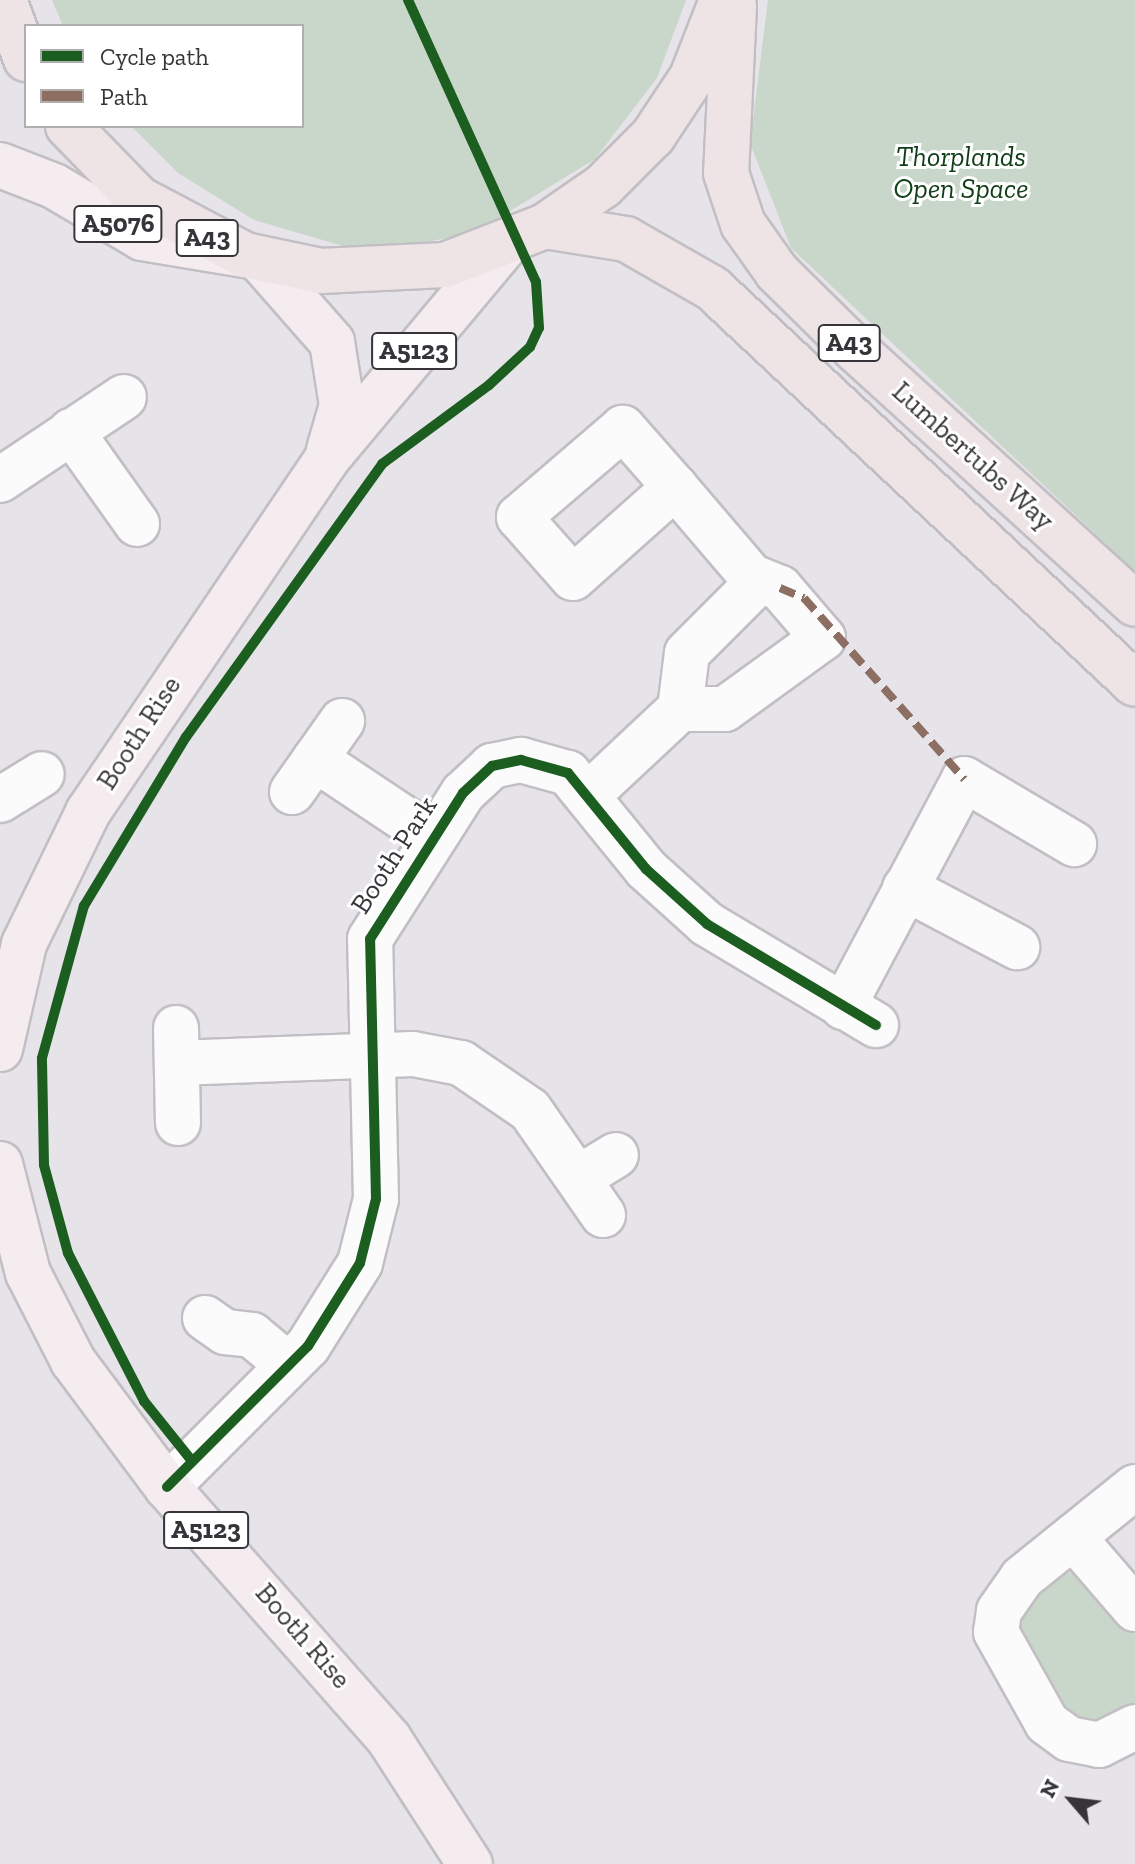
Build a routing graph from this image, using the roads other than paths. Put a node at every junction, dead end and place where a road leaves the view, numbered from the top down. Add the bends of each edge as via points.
1 (4, 0) edge
2 (722, 0) edge
3 (734, 0) edge
4 (24, 54) edge
5 (70, 128) edge
6 (0, 165) edge
7 (545, 226) junction
8 (505, 246) junction
9 (252, 257) junction
10 (124, 397) dead end
11 (71, 431) junction
12 (326, 460) junction
13 (0, 480) edge
14 (675, 487) dead end
15 (137, 524) dead end
16 (760, 580) junction
17 (1135, 604) edge
18 (1135, 684) edge
19 (680, 709) junction
20 (342, 721) dead end
21 (42, 774) dead end
22 (588, 795) junction
23 (0, 800) edge
24 (432, 837) junction
25 (1074, 844) dead end
26 (905, 888) junction
27 (1017, 947) dead end
28 (1, 1036) edge
29 (372, 1055) junction
30 (178, 1123) dead end
31 (0, 1164) edge
32 (603, 1215) dead end
33 (205, 1318) dead end
34 (288, 1365) junction
35 (167, 1487) junction
36 (1135, 1487) edge
37 (1073, 1537) junction
38 (1135, 1609) edge
39 (1135, 1727) edge
40 (470, 1864) edge

1 - 4 highway
2 - 7 highway, A43 via 692,77 653,136 603,186
3 - 17 highway, Lumbertubs Way / A43 via 726,173 743,224 777,272 856,350
5 - 9 highway, A43 via 139,199
6 - 9 main road, A5076 via 54,186 142,238
7 - 8 highway, A43
7 - 18 highway, Lumbertubs Way / A43 via 626,239 712,288
8 - 9 highway, A43 via 383,273
8 - 12 main road, Booth Rise / A5123
9 - 12 main road, Booth Rise / A5123 via 312,311 336,353 342,405
10 - 11 street
11 - 13 street
11 - 15 street
12 - 28 main road, Booth Rise / A5123 via 165,692 54,871 24,944
14 - 16 street
16 - 19 street via 687,653
16 - 19 street via 780,588 823,638 725,709
19 - 22 street
20 - 24 street, Booth Park via 304,775
21 - 23 street
22 - 24 street, Booth Park via 554,767 505,761 477,777
22 - 26 street, Booth Park via 646,869 707,924 860,1016
24 - 29 street, Booth Park via 370,939
25 - 26 street via 964,779
26 - 27 street
29 - 30 street via 177,1045
29 - 32 street via 440,1057 487,1074 598,1166
29 - 34 street, Booth Park via 371,1233 348,1289
31 - 35 main road, Booth Rise / A5123 via 11,1221 48,1317
33 - 34 street via 225,1332 252,1335
34 - 35 street, Booth Park
35 - 40 main road, Booth Rise / A5123 via 333,1667
36 - 37 street
37 - 38 street
37 - 39 street via 1008,1595 996,1632 1002,1651 1047,1723 1069,1739 1099,1745

